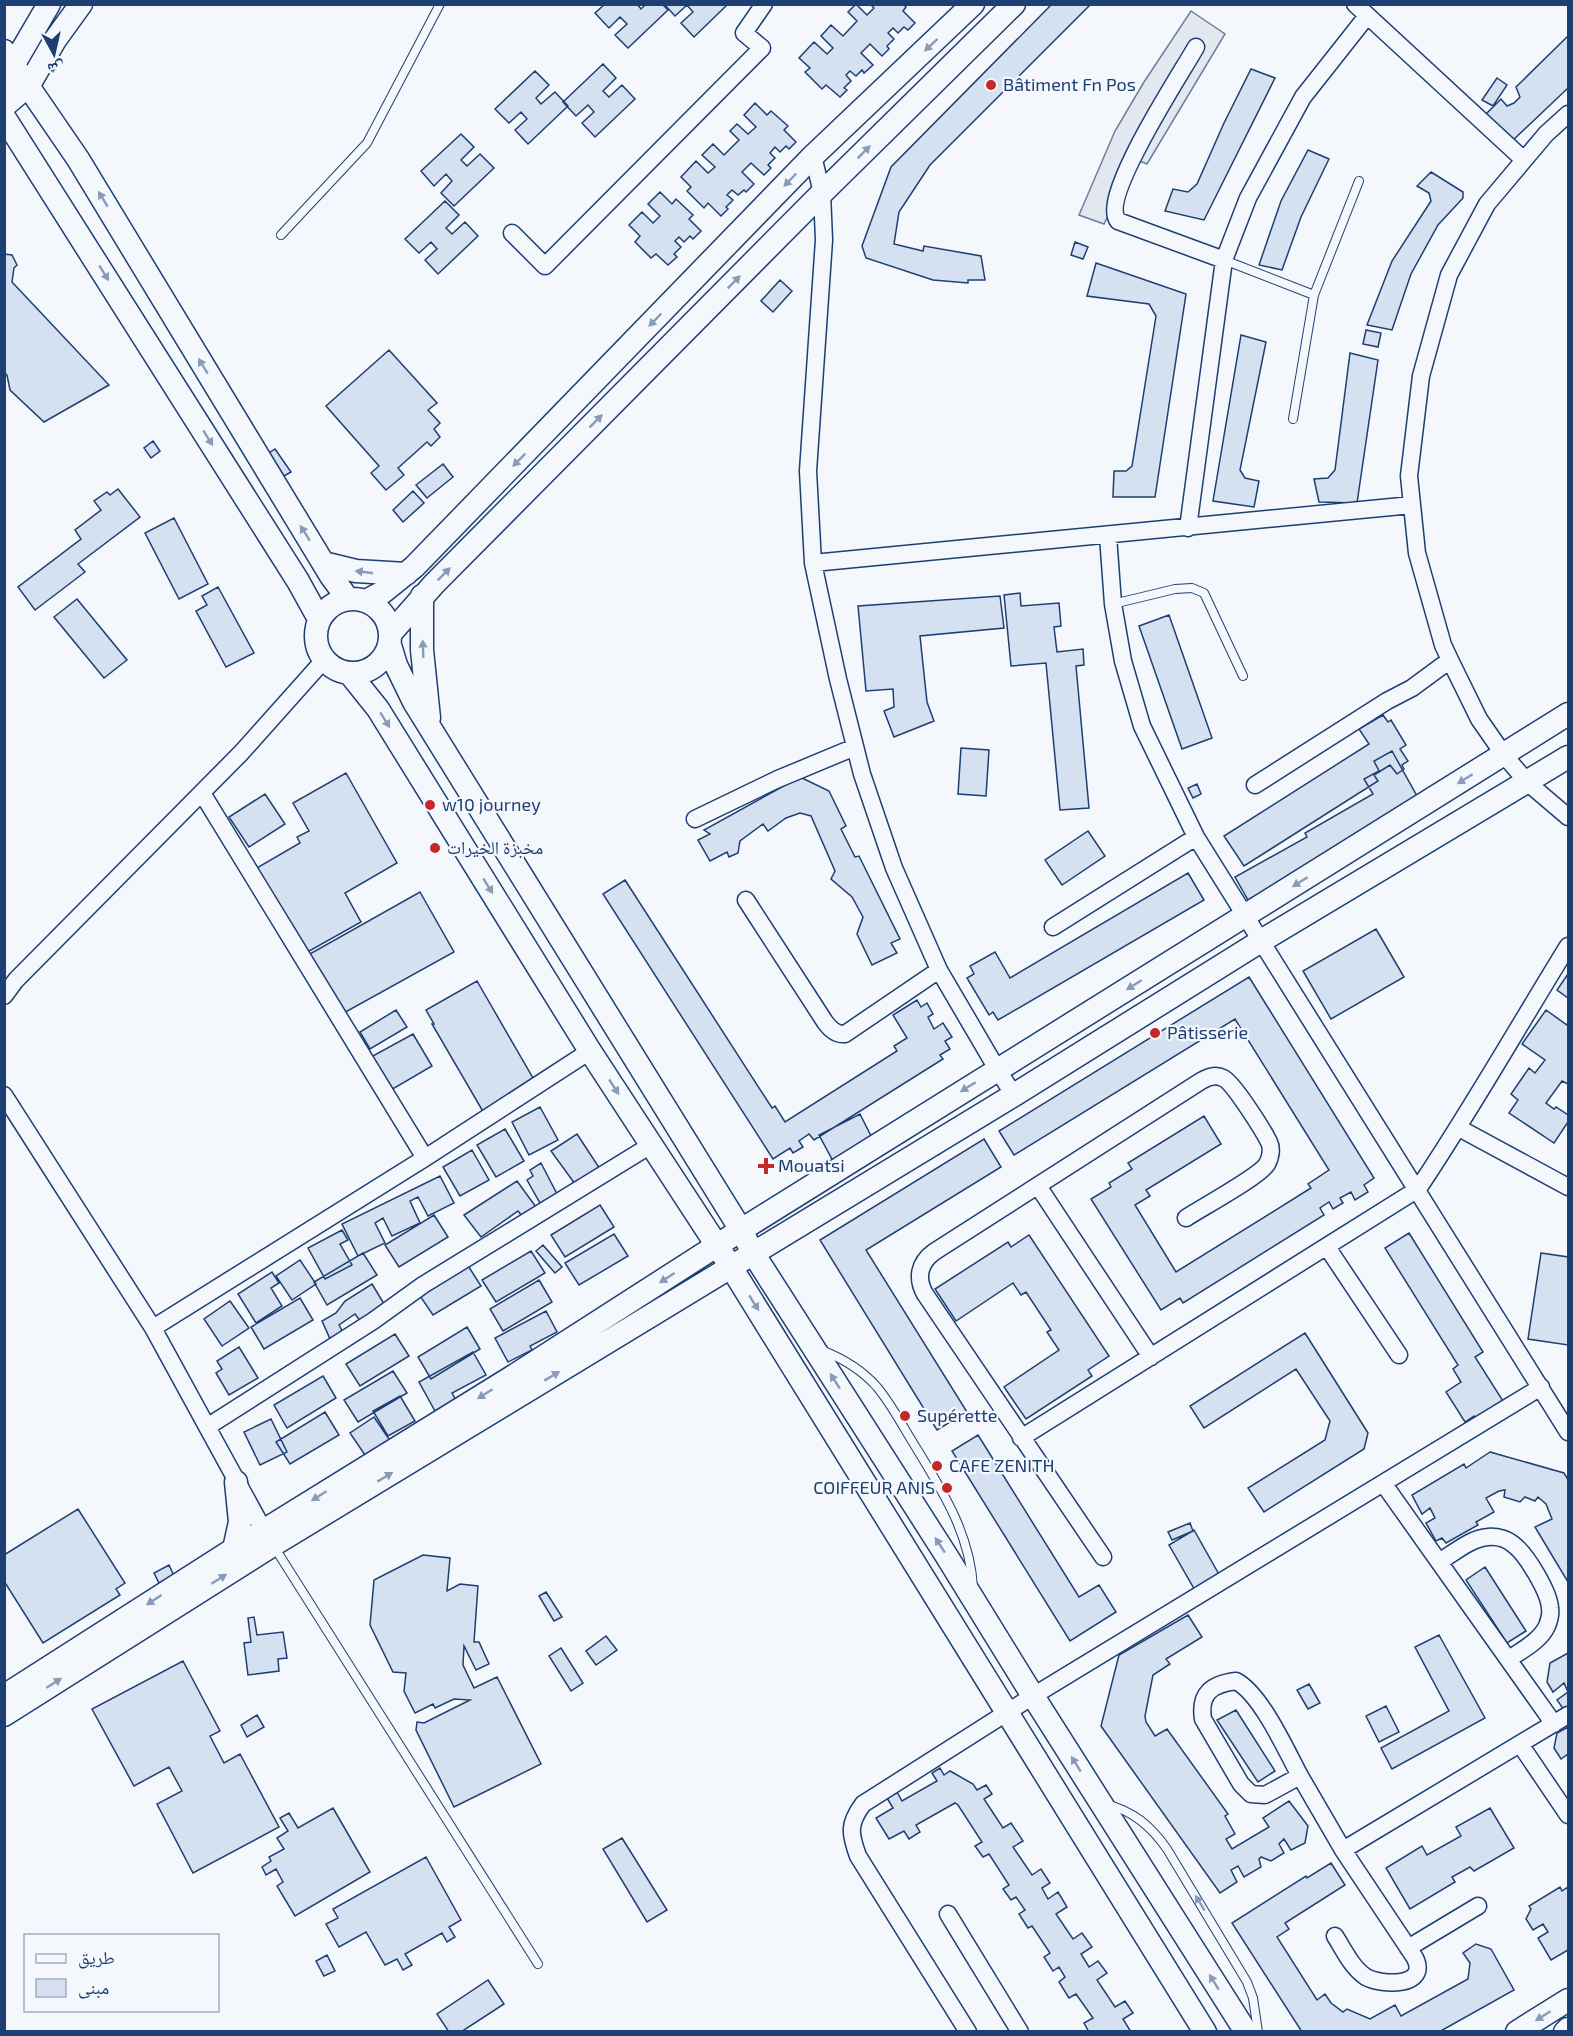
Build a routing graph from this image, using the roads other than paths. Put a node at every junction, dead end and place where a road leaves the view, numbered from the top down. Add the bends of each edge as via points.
1 (49, 4) edge
2 (81, 4) edge
3 (440, 4) edge
4 (764, 4) edge
5 (974, 4) edge
6 (1014, 4) edge
7 (1361, 10) edge
8 (1196, 46) dead end
9 (8, 67) edge
10 (29, 85) junction
11 (4, 106) edge
12 (1569, 114) edge
13 (4, 117) edge
14 (15, 151) edge
15 (813, 156) junction
16 (1524, 160) junction
17 (1359, 182) dead end
18 (822, 193) junction
19 (512, 233) dead end
20 (281, 234) dead end
21 (1224, 260) junction
22 (1314, 294) junction
23 (1293, 419) dead end
24 (1412, 505) junction
25 (1188, 528) junction
26 (1108, 536) junction
27 (323, 563) junction
28 (813, 563) junction
29 (406, 574) junction
30 (422, 596) junction
31 (357, 600) junction
32 (1113, 604) junction
33 (320, 619) junction
34 (390, 639) junction
35 (324, 660) junction
36 (1450, 660) junction
37 (350, 674) junction
38 (1243, 676) dead end
39 (1569, 714) edge
40 (431, 728) junction
41 (855, 747) junction
42 (1504, 755) junction
43 (1569, 757) edge
44 (1528, 783) junction
45 (1255, 785) dead end
46 (202, 793) junction
47 (1569, 817) edge
48 (695, 819) dead end
49 (1196, 837) junction
50 (746, 900) dead end
51 (1244, 916) junction
52 (1053, 927) dead end
53 (1261, 941) junction
54 (1569, 946) edge
55 (939, 970) junction
56 (5, 992) edge
57 (590, 1051) junction
58 (997, 1070) junction
59 (4, 1095) edge
60 (1014, 1095) junction
61 (1459, 1128) junction
62 (651, 1145) junction
63 (425, 1158) junction
64 (1038, 1185) junction
65 (1569, 1187) edge
66 (1418, 1189) junction
67 (1186, 1218) dead end
68 (741, 1230) junction
69 (716, 1246) junction
70 (1327, 1247) junction
71 (753, 1253) junction
72 (731, 1267) junction
73 (153, 1329) junction
74 (813, 1347) junction
75 (1399, 1355) dead end
76 (1151, 1357) junction
77 (1545, 1393) junction
78 (1569, 1403) edge
79 (207, 1427) junction
80 (1569, 1432) edge
81 (1021, 1438) junction
82 (236, 1482) junction
83 (1383, 1483) junction
84 (268, 1538) junction
85 (234, 1549) junction
86 (1103, 1557) dead end
87 (1439, 1562) junction
88 (974, 1599) junction
89 (1509, 1659) junction
90 (4, 1696) edge
91 (1033, 1696) junction
92 (1008, 1712) junction
93 (4, 1714) edge
94 (1569, 1715) edge
95 (1554, 1724) junction
96 (1520, 1744) junction
97 (1300, 1776) junction
98 (1100, 1803) junction
99 (1569, 1815) edge
100 (1343, 1850) junction
101 (1478, 1906) dead end
102 (948, 1914) dead end
103 (1335, 1936) dead end
104 (1408, 1948) junction
105 (538, 1964) dead end
106 (1569, 2000) edge
107 (968, 2031) edge
108 (1020, 2031) edge
109 (1204, 2031) edge
110 (1246, 2031) edge
111 (1258, 2031) edge
112 (1517, 2031) edge

1 - 9 main road
2 - 10 main road
3 - 20 lane via 367,143
4 - 19 street via 744,33 762,48 545,266
5 -> 15 main road
18 -> 6 main road
7 - 16 street
7 - 21 street via 1303,97 1248,198
8 - 21 street via 1125,173 1114,215 1118,221
9 - 10 main road
10 - 11 main road
27 -> 10 main road
12 - 16 street
13 - 14 main road
14 -> 33 main road
15 - 18 street
15 -> 29 main road
16 - 24 street via 1487,204 1449,275 1421,376 1409,476
17 - 22 lane
18 - 28 street via 823,276 808,471
30 -> 18 main road
21 - 22 lane
21 - 25 street
22 - 23 lane
24 - 25 street
24 - 36 street via 1417,553
25 - 26 street
26 - 28 street
26 - 32 street
29 -> 27 main road via 364,572
27 - 31 main road
28 - 41 street
29 - 31 main road
30 - 34 main road
40 -> 30 main road via 424,676
31 - 33 main road via 332,606
31 - 34 main road via 376,606 383,614
32 - 38 lane via 1175,589 1192,588 1204,593
32 - 49 street via 1123,661 1142,726
33 - 35 main road via 316,640
34 - 37 main road via 379,663 371,670
34 - 40 main road via 404,683
35 - 37 main road
35 - 46 street
36 - 42 street via 1479,719
36 - 45 street via 1412,688
37 -> 57 main road via 378,709
39 - 42 main road
40 - 68 main road
41 - 48 street
41 - 55 street via 894,868
42 - 44 street
42 -> 51 main road
43 - 44 main road
44 - 47 street
44 - 53 main road
46 - 56 street
46 - 63 street
49 - 51 street
49 - 52 street
50 - 55 street via 825,1022 838,1033 845,1034
51 - 53 street
51 -> 58 main road
53 - 60 main road
53 - 66 street
54 - 61 street
55 - 58 street
57 -> 62 main road
57 - 63 street
58 - 60 street
58 -> 68 main road
59 - 73 street
60 - 71 main road
61 - 65 street
61 - 66 street
62 - 69 main road
62 - 79 street via 423,1285
63 - 73 street
64 - 67 street via 1207,1078 1219,1076 1230,1082 1265,1136 1270,1157 1257,1174
64 - 76 street
64 - 81 street via 926,1258 919,1276 925,1294
66 - 70 street
66 - 77 street
68 - 69 main road
68 - 71 main road
69 - 72 main road
69 -> 84 main road
70 - 75 street
70 - 76 street
71 - 72 main road
71 - 74 main road
84 -> 72 main road
72 -> 92 main road
73 - 79 street
88 -> 74 main road
74 - 88 lane via 858,1370 892,1408 958,1520 973,1575
76 - 81 street
77 - 78 street
77 - 80 street
77 - 83 street
79 - 82 street
81 - 86 street
82 - 84 street
82 - 85 main road via 240,1522
83 - 87 street
83 - 91 street
84 - 85 main road
93 -> 84 main road
84 - 105 lane
85 -> 90 main road
87 - 89 street
87 - 89 street via 1488,1537 1506,1540 1526,1559 1548,1599 1549,1619 1539,1637
88 - 91 main road
89 - 95 street
91 - 92 street
98 -> 91 main road
92 - 107 street via 862,1804 851,1829 864,1868
92 - 109 main road
94 - 95 street
95 - 96 street
96 - 99 street
96 - 100 street
97 - 97 street via 1246,1686 1236,1681 1213,1688 1201,1707 1203,1719 1245,1790 1264,1795
97 - 100 street
110 -> 98 main road
111 -> 98 lane via 1247,1982 1167,1849 1132,1814
100 - 104 street
101 - 104 street
102 - 108 street
103 - 104 street via 1360,1972 1386,1983 1404,1982 1415,1975 1417,1963
106 -> 112 main road

